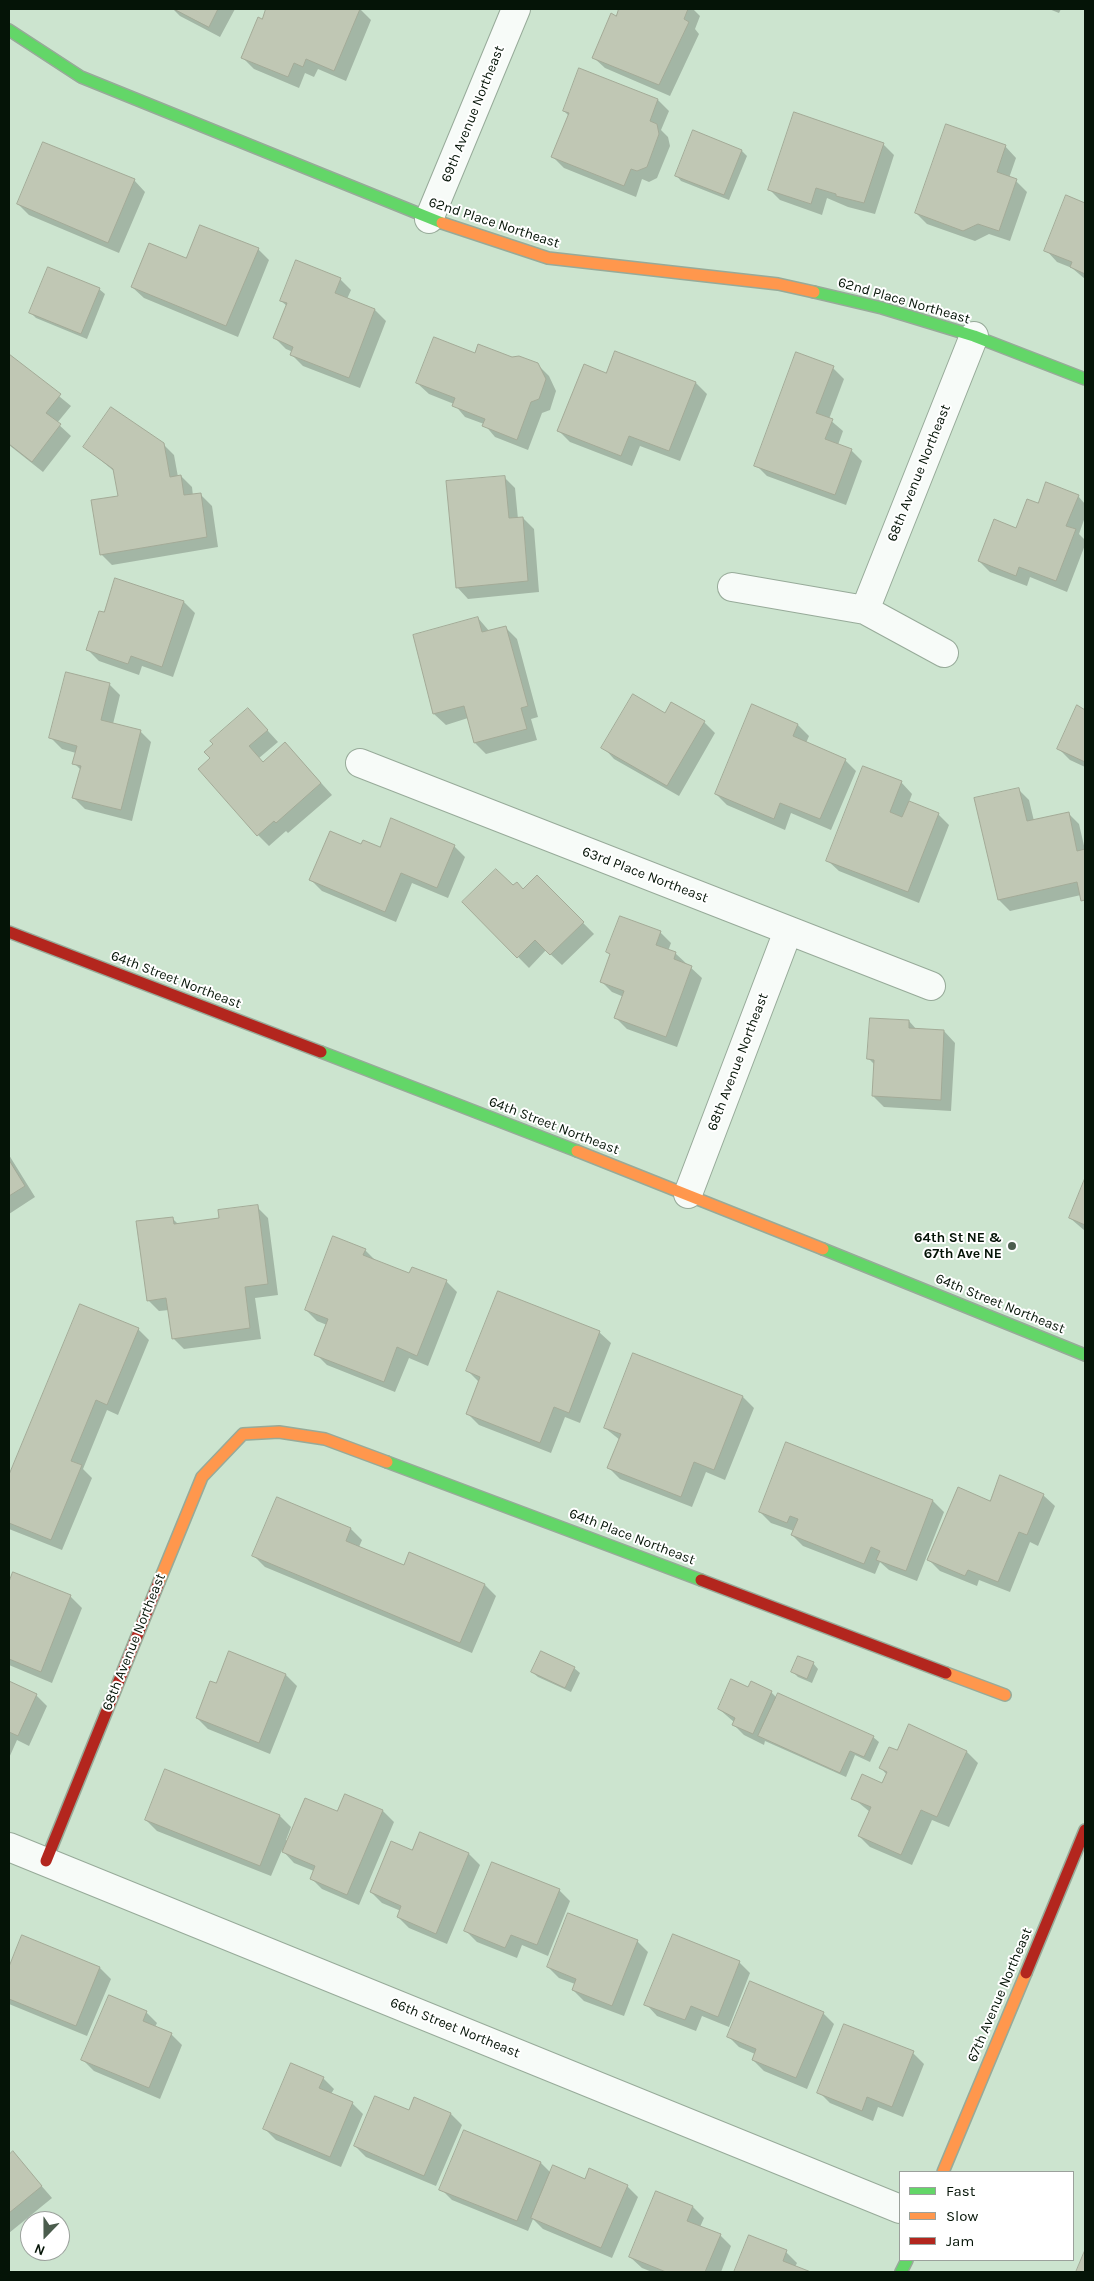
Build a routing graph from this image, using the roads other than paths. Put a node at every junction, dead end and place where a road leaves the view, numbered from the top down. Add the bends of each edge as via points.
1 (516, 9) edge
2 (9, 30) edge
3 (429, 219) junction
4 (974, 336) junction
5 (1085, 378) edge
6 (732, 587) dead end
7 (865, 610) junction
8 (944, 653) dead end
9 (360, 763) dead end
10 (788, 931) junction
11 (9, 932) edge
12 (931, 986) dead end
13 (688, 1194) junction
14 (1085, 1355) edge
15 (243, 1434) joint
16 (1005, 1694) dead end
17 (1085, 1830) edge
18 (9, 1847) edge
19 (46, 1861) junction
20 (943, 2171) edge
21 (899, 2209) edge

1 - 3 street, 69th Avenue Northeast
2 - 3 street, 62nd Place Northeast via 81,77
3 - 4 street, 62nd Place Northeast via 548,258 778,284 882,308
4 - 5 street, 62nd Place Northeast
4 - 7 street, 68th Avenue Northeast
6 - 7 street
7 - 8 street
9 - 10 street, 63rd Place Northeast
10 - 12 street, 63rd Place Northeast
10 - 13 street, 68th Avenue Northeast
11 - 13 street, 64th Street Northeast
13 - 14 street, 64th Street Northeast
15 - 16 street, 64th Place Northeast via 279,1432 325,1438
15 - 19 street, 68th Avenue Northeast via 202,1477
17 - 20 street, 67th Avenue Northeast
18 - 19 street, 66th Street Northeast
19 - 21 street, 66th Street Northeast

